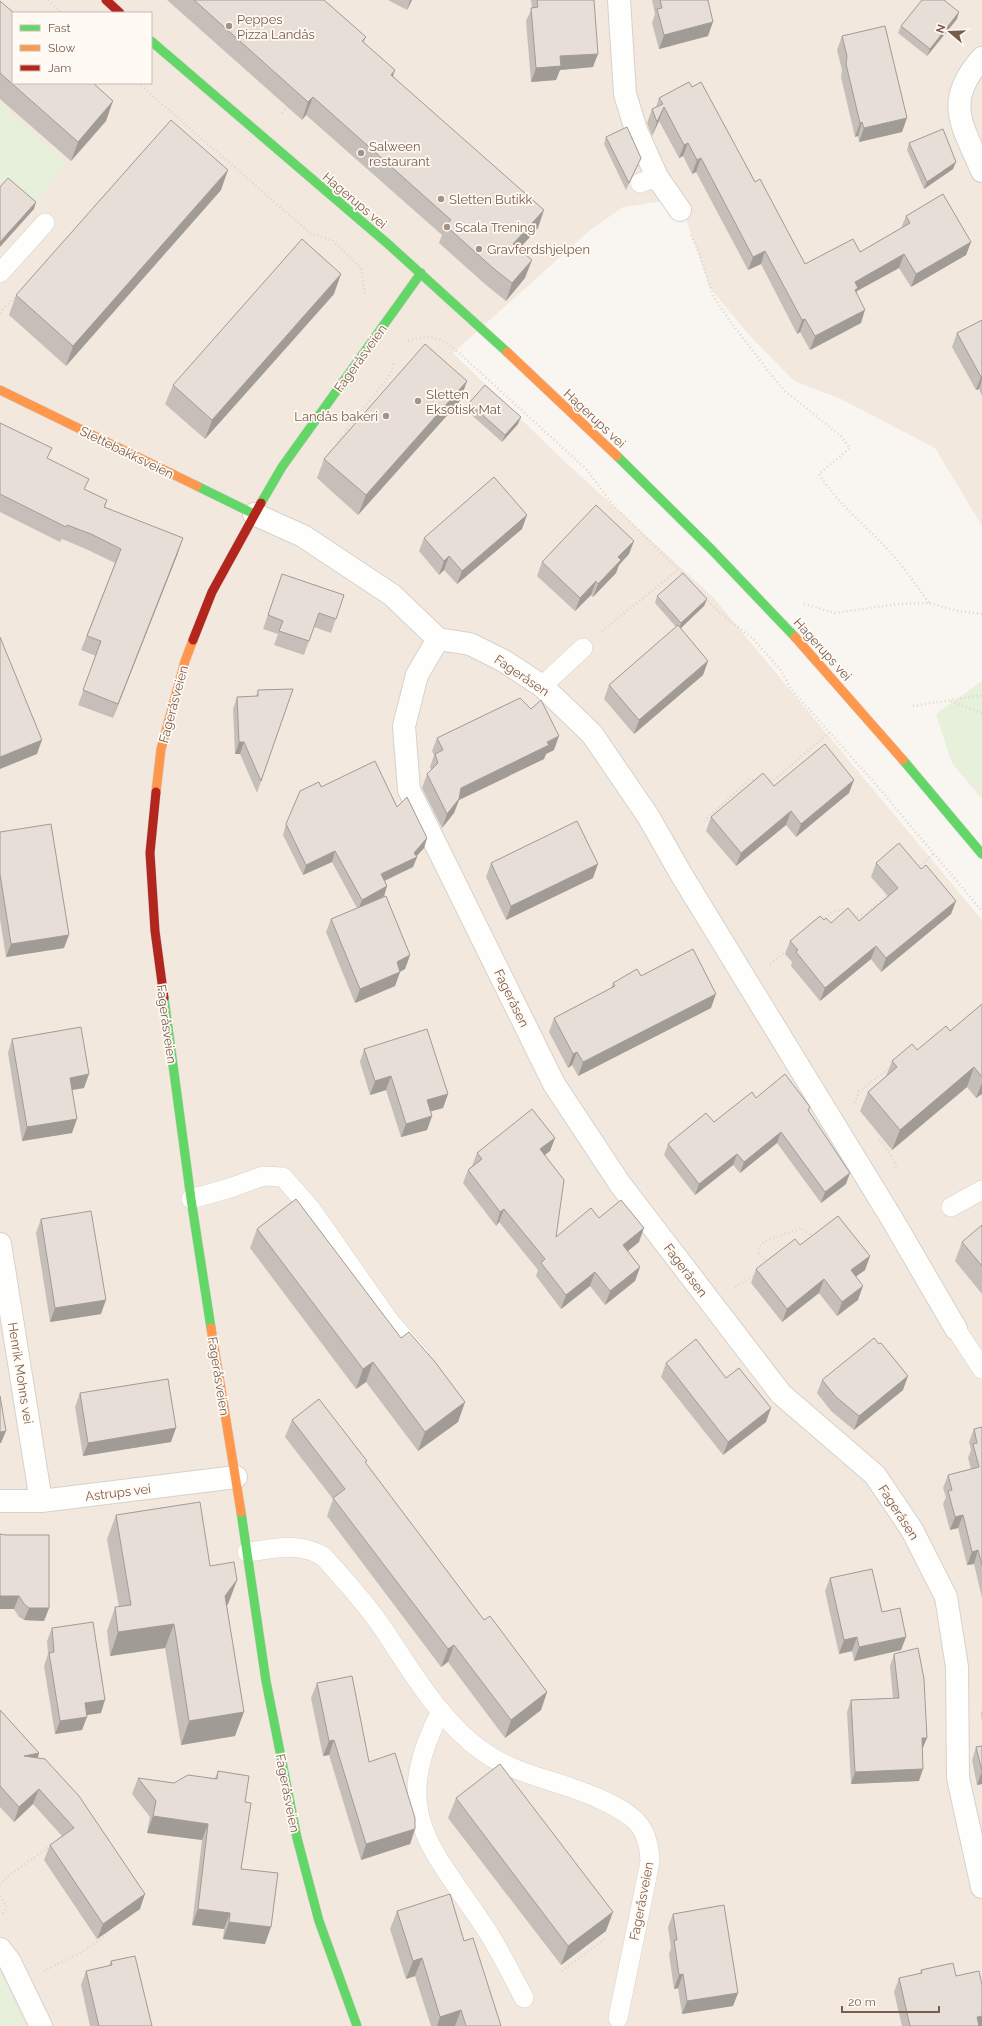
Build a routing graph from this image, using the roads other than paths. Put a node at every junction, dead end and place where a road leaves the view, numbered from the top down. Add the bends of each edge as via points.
1 (106, 0) edge
2 (619, 0) edge
3 (119, 12) edge
4 (152, 42) edge
5 (982, 58) edge
6 (982, 171) edge
7 (680, 210) road end
8 (45, 223) dead end
9 (0, 273) edge
10 (421, 273) junction
11 (0, 390) edge
12 (254, 514) junction
13 (438, 639) junction
14 (583, 648) road end
15 (542, 686) junction
16 (982, 854) edge
17 (982, 1190) edge
18 (190, 1199) junction
19 (951, 1207) dead end
20 (0, 1244) edge
21 (956, 1329) joint
22 (431, 1369) edge
23 (982, 1369) edge
24 (236, 1477) junction
25 (0, 1501) edge
26 (41, 1501) junction
27 (247, 1552) junction
28 (441, 1712) junction
29 (982, 1887) edge
30 (0, 1949) edge
31 (524, 1998) dead end
32 (618, 2018) dead end
33 (41, 2026) edge
34 (358, 2026) edge

1 - 3 street
2 - 7 street via 625,94 649,180
4 - 10 street, Hagerups vei
5 - 6 street via 968,74 959,103 960,120
8 - 9 lane
10 - 12 street, Fageråsveien via 282,467
10 - 16 street, Hagerups vei via 624,463 752,591 836,682
11 - 12 street, Slettebakksveien
12 - 13 street via 302,536 392,595
12 - 18 street, Fageråsveien via 212,592 185,661 161,749 150,852 155,931
13 - 15 street, Fageråsen via 470,644
13 - 29 street, Fageråsen via 417,675 404,726 409,790 554,1084 620,1184 781,1394 875,1475 912,1530 946,1597 957,1667 958,1778
14 - 15 lane
15 - 21 street, Fageråsen via 592,734 648,816 892,1218
17 - 19 lane
18 - 22 lane via 263,1176 283,1177 311,1209 390,1322
18 - 24 street, Fageråsveien
20 - 26 street, Henrik Mohns vei
21 - 23 lane
24 - 26 street, Astrups vei
24 - 27 street, Fageråsveien
25 - 26 street, Astrups vei
27 - 28 lane, Fageråsveien via 291,1546 315,1551 324,1557 381,1626
27 - 34 street, Fageråsveien via 266,1681 297,1838 319,1921
28 - 31 lane via 424,1748 417,1779 417,1803 422,1826 444,1870 486,1929
28 - 32 lane, Fageråsveien via 464,1736 511,1768 594,1796 632,1816 641,1827 650,1844 650,1862
30 - 33 street via 10,1962

